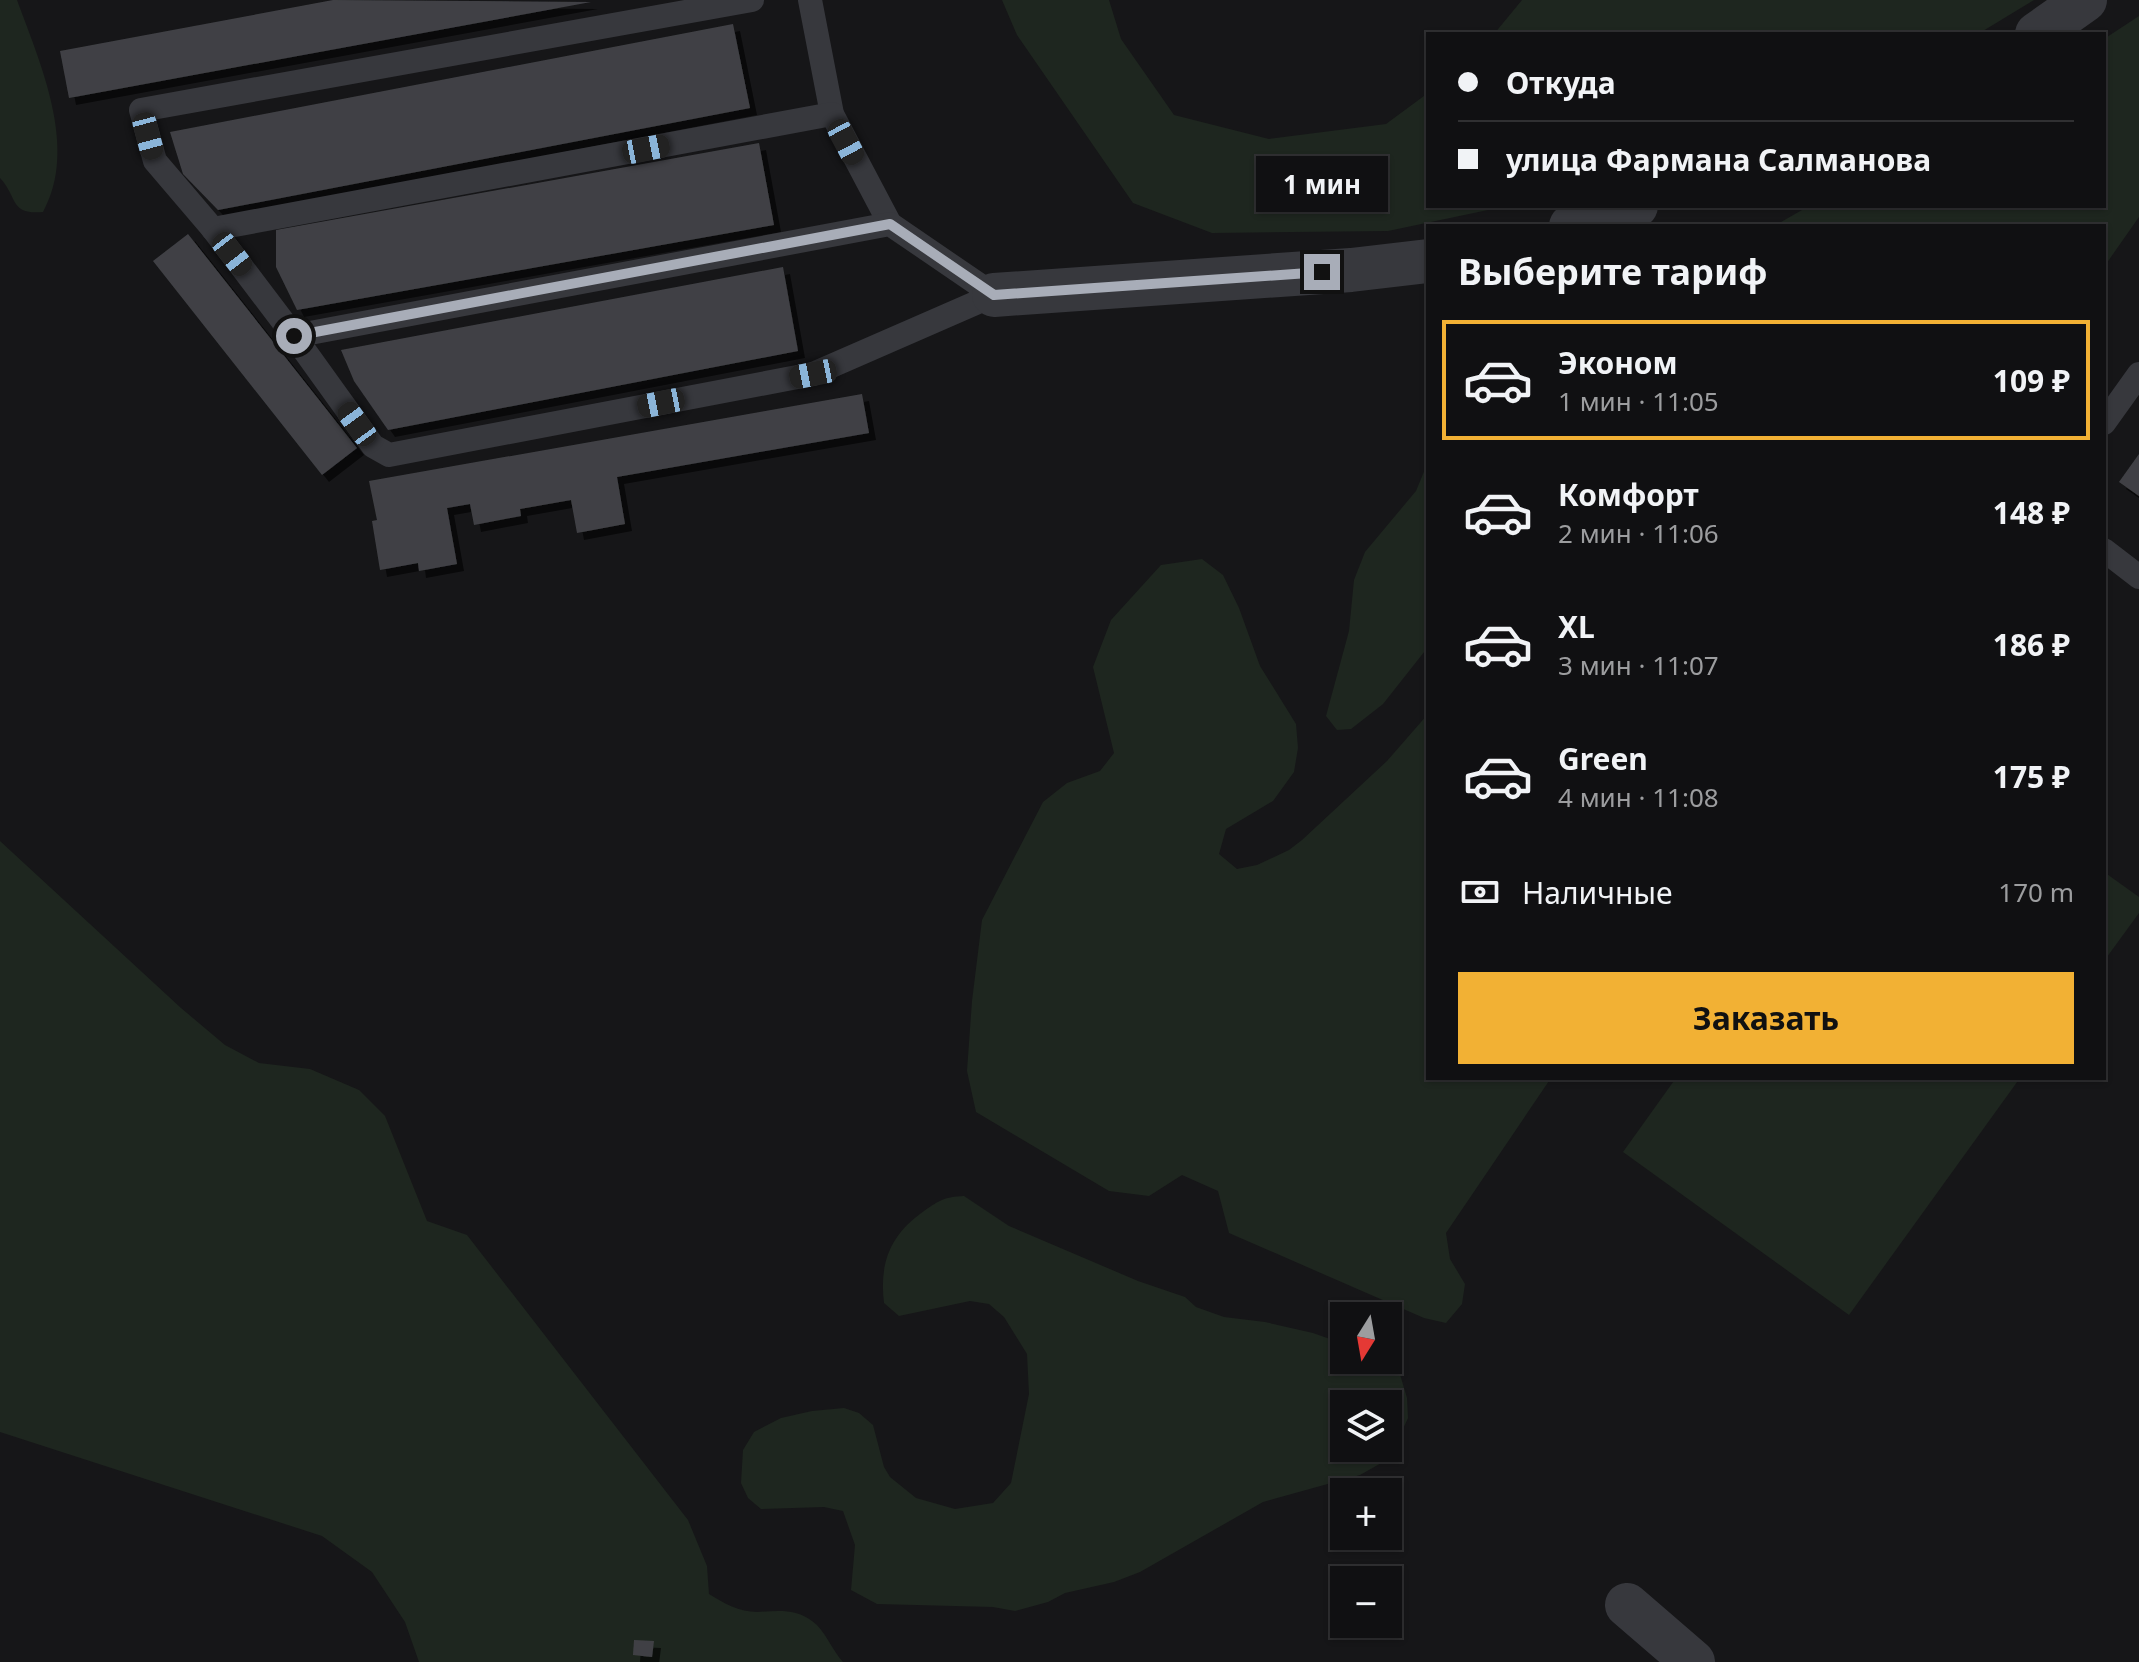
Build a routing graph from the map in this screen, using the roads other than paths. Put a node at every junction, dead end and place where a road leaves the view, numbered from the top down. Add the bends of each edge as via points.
1 (752, 0) edge
2 (810, 0) edge
3 (2085, 0) edge
4 (2040, 32) edge
5 (832, 114) junction
6 (1630, 208) edge
7 (890, 224) junction
8 (1578, 224) edge
9 (213, 229) junction
10 (1426, 261) edge
11 (994, 295) junction
12 (294, 336) junction
13 (2139, 374) edge
14 (2106, 420) edge
15 (2106, 552) edge
16 (2139, 577) edge
17 (1627, 1605) dead end
18 (1693, 1662) edge

1 - 9 lane via 141,110 155,161
2 - 5 lane
3 - 4 street
5 - 7 lane
5 - 9 lane
6 - 8 street
7 - 11 lane
7 - 12 lane
9 - 12 lane
10 - 11 street
11 - 12 lane via 813,374 389,455 373,446
13 - 14 lane
15 - 16 lane
17 - 18 street

